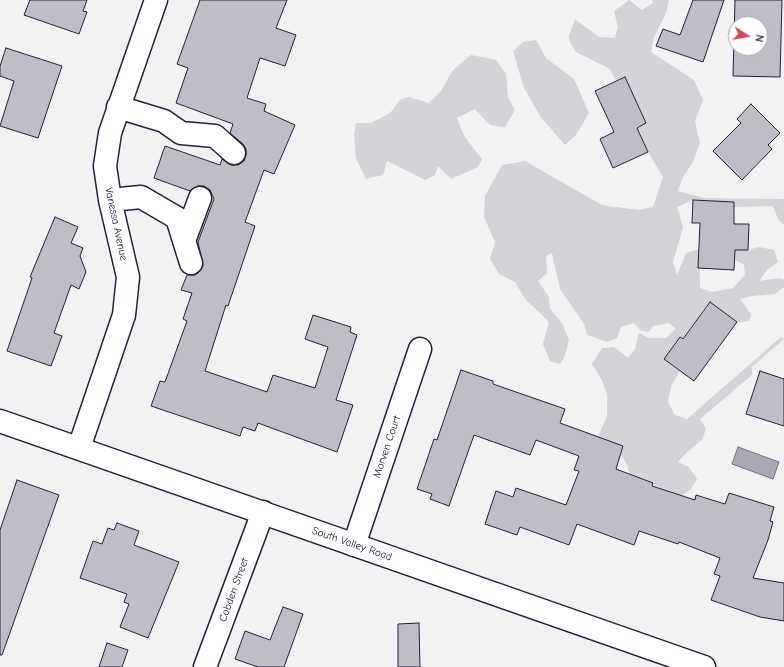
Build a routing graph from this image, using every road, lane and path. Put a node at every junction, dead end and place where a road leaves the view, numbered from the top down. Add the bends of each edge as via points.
1 (156, 0) edge
2 (118, 107) junction
3 (234, 153) dead end
4 (200, 198) dead end
5 (110, 200) junction
6 (184, 241) junction
7 (191, 263) dead end
8 (420, 348) dead end
9 (0, 421) edge
10 (79, 448) junction
11 (263, 512) junction
12 (354, 545) junction
13 (205, 667) edge
14 (704, 667) edge

1 - 2 street, Vanessa Avenue
2 - 3 street via 164,121 182,133 215,136
2 - 5 street, Vanessa Avenue via 110,133 105,166
4 - 6 street
5 - 6 street via 141,197 177,218
5 - 10 street, Vanessa Avenue via 128,277 124,315
6 - 7 street
8 - 12 street, Morven Court
9 - 10 street, South Valley Road
10 - 11 street, South Valley Road
11 - 12 street, South Valley Road
11 - 13 street, Cobden Street
12 - 14 street, South Valley Road

